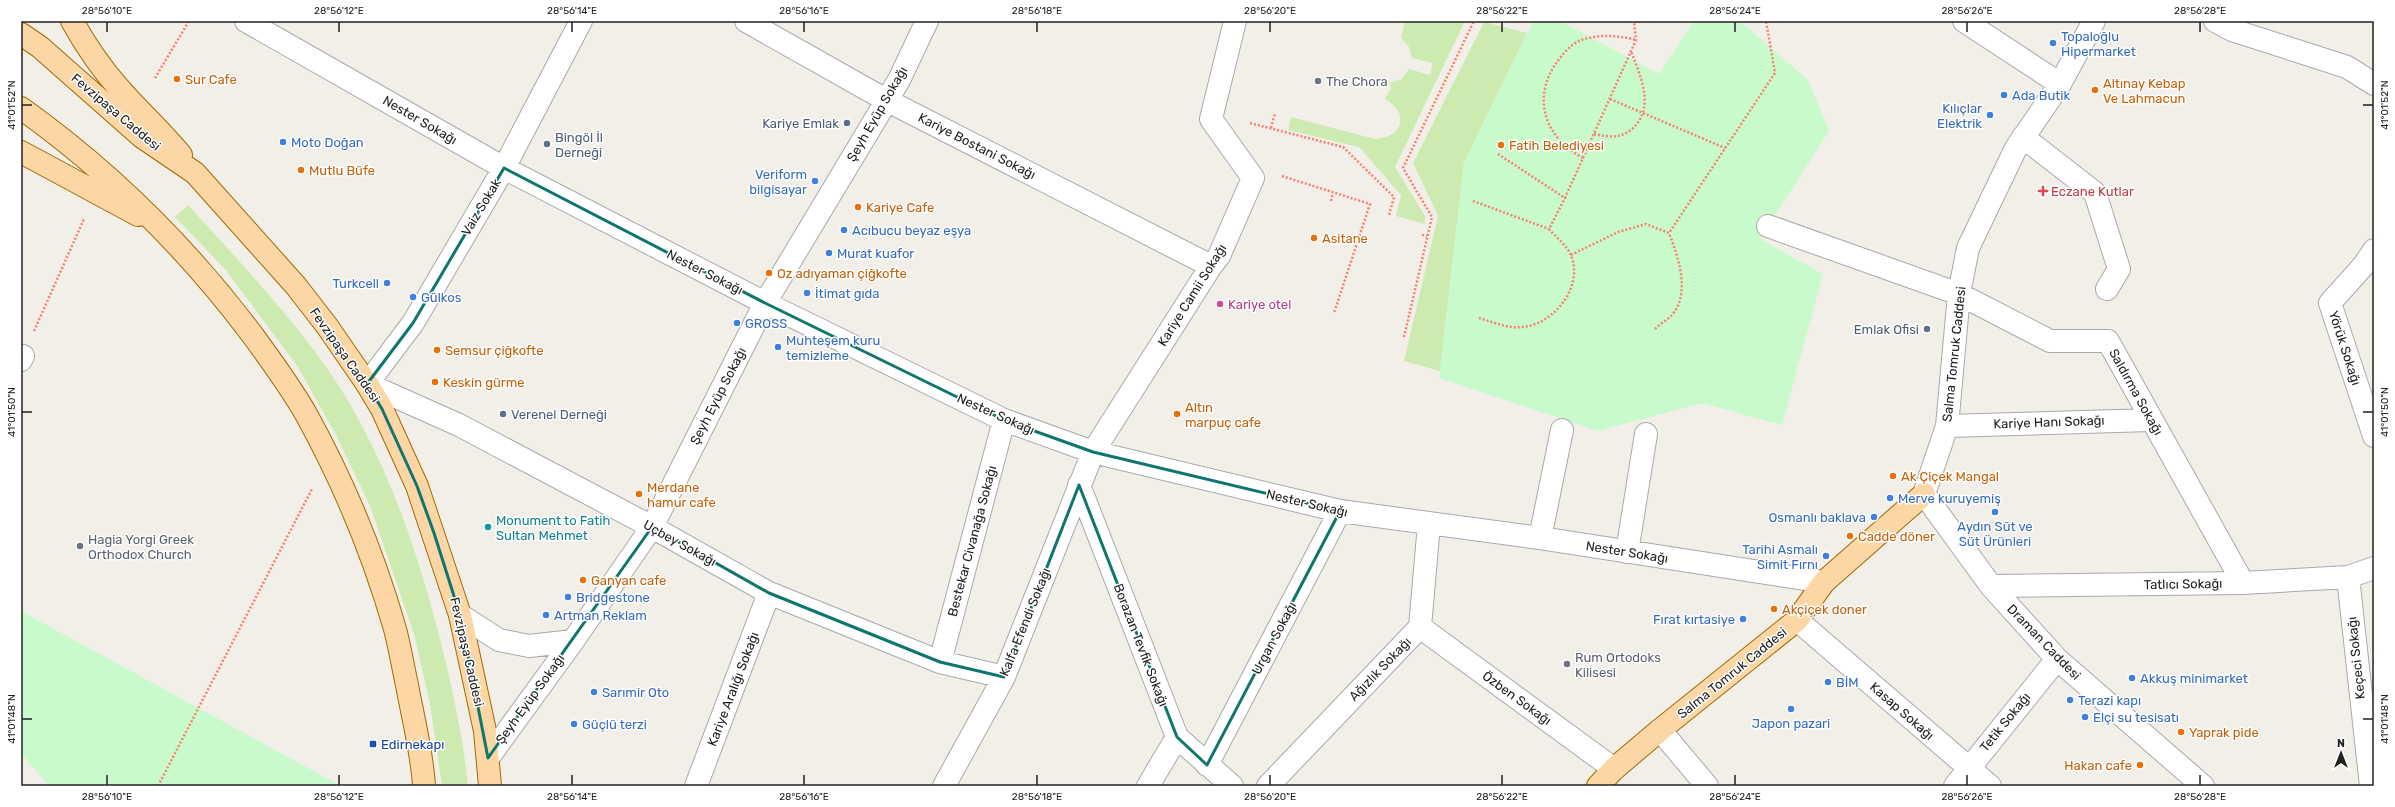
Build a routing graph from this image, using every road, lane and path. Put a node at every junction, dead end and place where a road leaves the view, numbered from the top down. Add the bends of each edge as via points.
1 (72, 21) edge
2 (189, 21) edge
3 (246, 21) edge
4 (581, 21) edge
5 (746, 21) edge
6 (928, 21) edge
7 (1235, 21) edge
8 (1474, 21) edge
9 (1634, 21) edge
10 (1766, 21) edge
11 (1964, 21) edge
12 (2094, 21) edge
13 (2215, 21) edge
14 (21, 34) edge
15 (1636, 40) junction
16 (1631, 50) junction
17 (155, 78) dead end
18 (2060, 84) junction
19 (2374, 84) edge
20 (1610, 99) junction
21 (886, 100) junction
22 (21, 108) edge
23 (1276, 113) dead end
24 (1213, 114) junction
25 (1644, 114) junction
26 (1271, 128) junction
27 (1594, 134) junction
28 (2023, 137) junction
29 (1725, 148) junction
30 (21, 152) edge
31 (1498, 154) dead end
32 (1583, 158) junction
33 (504, 168) junction
34 (196, 173) junction
35 (1253, 178) junction
36 (1333, 193) junction
37 (97, 194) junction
38 (1565, 198) junction
39 (1331, 201) dead end
40 (1473, 201) dead end
41 (1389, 215) dead end
42 (155, 224) junction
43 (1768, 226) dead end
44 (1549, 229) junction
45 (1669, 234) junction
46 (1422, 235) dead end
47 (1427, 236) junction
48 (2374, 250) edge
49 (1571, 255) junction
50 (1211, 266) junction
51 (2107, 289) dead end
52 (1959, 294) junction
53 (765, 303) junction
54 (1334, 313) dead end
55 (1478, 318) dead end
56 (1655, 329) dead end
57 (1404, 337) dead end
58 (22, 358) edge
59 (367, 384) junction
60 (1004, 420) junction
61 (2151, 420) junction
62 (1946, 426) junction
63 (1562, 430) dead end
64 (1646, 434) dead end
65 (2374, 436) edge
66 (1092, 452) junction
67 (327, 458) junction
68 (1079, 485) junction
69 (1924, 494) junction
70 (1340, 511) junction
71 (1429, 524) junction
72 (652, 527) junction
73 (1540, 538) junction
74 (1627, 552) junction
75 (2374, 568) edge
76 (2348, 577) junction
77 (1824, 582) junction
78 (2243, 583) junction
79 (1991, 586) junction
80 (769, 593) junction
81 (460, 615) junction
82 (1797, 620) junction
83 (1420, 626) junction
84 (573, 642) junction
85 (2057, 659) junction
86 (940, 662) junction
87 (1004, 677) junction
88 (1660, 730) junction
89 (1177, 737) junction
90 (488, 758) junction
91 (1207, 765) junction
92 (1968, 768) junction
93 (1614, 769) junction
94 (158, 786) edge
95 (424, 786) edge
96 (490, 786) edge
97 (696, 786) edge
98 (944, 786) edge
99 (1148, 786) edge
100 (1232, 786) edge
101 (1268, 786) edge
102 (1598, 786) edge
103 (1707, 786) edge
104 (1955, 786) edge
105 (1990, 786) edge
106 (2203, 786) edge
107 (2371, 786) edge

1 - 34 main road via 83,41 118,86 161,130
2 - 17 path
3 - 33 street, Nester Sokağı
4 - 33 street, Vaiz Sokak
5 - 21 street, Kariye Bostani Sokağı
6 - 21 street, Şeyh Eyüp Sokağı via 899,80
7 - 24 street
8 - 47 path via 1403,168 1432,218
9 - 15 path
10 - 29 path via 1775,73
11 - 18 street
12 - 18 street, Salma Tomruk Caddesi
13 - 19 street via 2232,30 2347,67
14 - 34 main road, Fevzipaşa Caddesi via 40,47 142,137
15 - 16 path
15 - 32 path via 1621,36 1579,41 1561,56 1548,75 1543,96 1547,120 1567,150
16 - 20 path
16 - 25 path via 1641,78 1645,98
18 - 28 street, Salma Tomruk Caddesi
20 - 25 path
20 - 27 path
21 - 50 street, Kariye Bostani Sokağı
21 - 53 street, Şeyh Eyüp Sokağı
22 - 42 main road via 74,147 115,183
23 - 26 path
24 - 26 path
24 - 35 street via 1211,118
25 - 27 path via 1625,134 1611,137
25 - 29 path
26 - 41 path via 1343,147 1394,197
27 - 32 path
28 - 51 street via 2095,193 2119,269
28 - 52 street, Salma Tomruk Caddesi via 1968,248
29 - 45 path
30 - 37 main road
31 - 38 path
32 - 38 path
33 - 53 street, Nester Sokağı
33 - 59 street, Vaiz Sokak via 413,323
34 - 59 main road, Fevzipaşa Caddesi via 296,286
35 - 36 path via 1284,176
35 - 50 street, Kariye Camii Sokağı via 1219,256
36 - 39 path
36 - 54 path via 1370,204
37 - 42 main road
37 - 58 path
38 - 44 path
40 - 44 path
42 - 67 main road via 197,266 270,359 306,414
43 - 52 street
44 - 49 path
45 - 49 path via 1646,224 1618,232
45 - 56 path via 1678,255 1682,274 1679,298 1673,314
46 - 47 path
47 - 57 path
48 - 65 street, Yörük Sokağı via 2330,303
49 - 55 path via 1573,279 1566,299 1544,322 1523,328 1504,326
50 - 66 street, Kariye Camii Sokağı
52 - 61 street, Saldırma Sokağı via 2050,341 2108,341
52 - 62 street, Salma Tomruk Caddesi
53 - 60 street, Nester Sokağı
53 - 72 street, Şeyh Eyüp Sokağı
59 - 72 street, Uçbey Sokağı via 459,425
59 - 81 main road, Fevzipaşa Caddesi via 382,409 417,486
60 - 66 street, Nester Sokağı
60 - 86 street, Bestekar Civanağa Sokağı
61 - 62 street, Kariye Hanı Sokağı
61 - 78 street, Saldırma Sokağı
62 - 69 street, Salma Tomruk Caddesi
63 - 73 street
64 - 74 street
66 - 68 street, Kalfa Efendi Sokağı
66 - 70 street, Nester Sokağı
67 - 94 path
67 - 95 main road via 342,486 395,630
68 - 87 street, Kalfa Efendi Sokağı
68 - 89 street, Borazan Tevfik Sokağı
69 - 77 main road, Salma Tomruk Caddesi
69 - 79 street, Draman Caddesi
70 - 71 street, Nester Sokağı
70 - 91 street, Urgan Sokağı
71 - 73 street, Nester Sokağı
71 - 83 street, Ağızlık Sokağı
72 - 80 street, Uçbey Sokağı
72 - 84 street, Şeyh Eyüp Sokağı
73 - 74 street, Nester Sokağı
74 - 77 street, Nester Sokağı
75 - 76 street, Tatlıcı Sokağı
76 - 78 street, Tatlıcı Sokağı
76 - 107 street, Keçeci Sokağı
77 - 82 main road, Salma Tomruk Caddesi
78 - 79 street, Tatlıcı Sokağı
79 - 85 street, Draman Caddesi
80 - 86 street, Uçbey Sokağı
80 - 97 street, Kariye Aralığı Sokağı
81 - 84 street, Şeyh Eyüp Sokağı via 499,640 529,646
81 - 90 main road, Fevzipaşa Caddesi via 485,731
82 - 88 main road, Salma Tomruk Caddesi
82 - 92 street, Kasap Sokağı
83 - 93 street, Özben Sokağı
83 - 101 street, Ağızlık Sokağı
84 - 90 street, Şeyh Eyüp Sokağı
85 - 92 street, Tetik Sokağı
85 - 106 street, Draman Caddesi
86 - 87 street, Uçbey Sokağı
87 - 98 street, Kalfa Efendi Sokağı
88 - 93 main road, Salma Tomruk Caddesi
88 - 103 street
89 - 91 street, Borazan Tevfik Sokağı
89 - 99 street
90 - 96 main road, Fevzipaşa Caddesi
91 - 100 street, Borazan Tevfik Sokağı
92 - 104 street, Tetik Sokağı
92 - 105 street, Kasap Sokağı
93 - 102 main road, Salma Tomruk Caddesi

